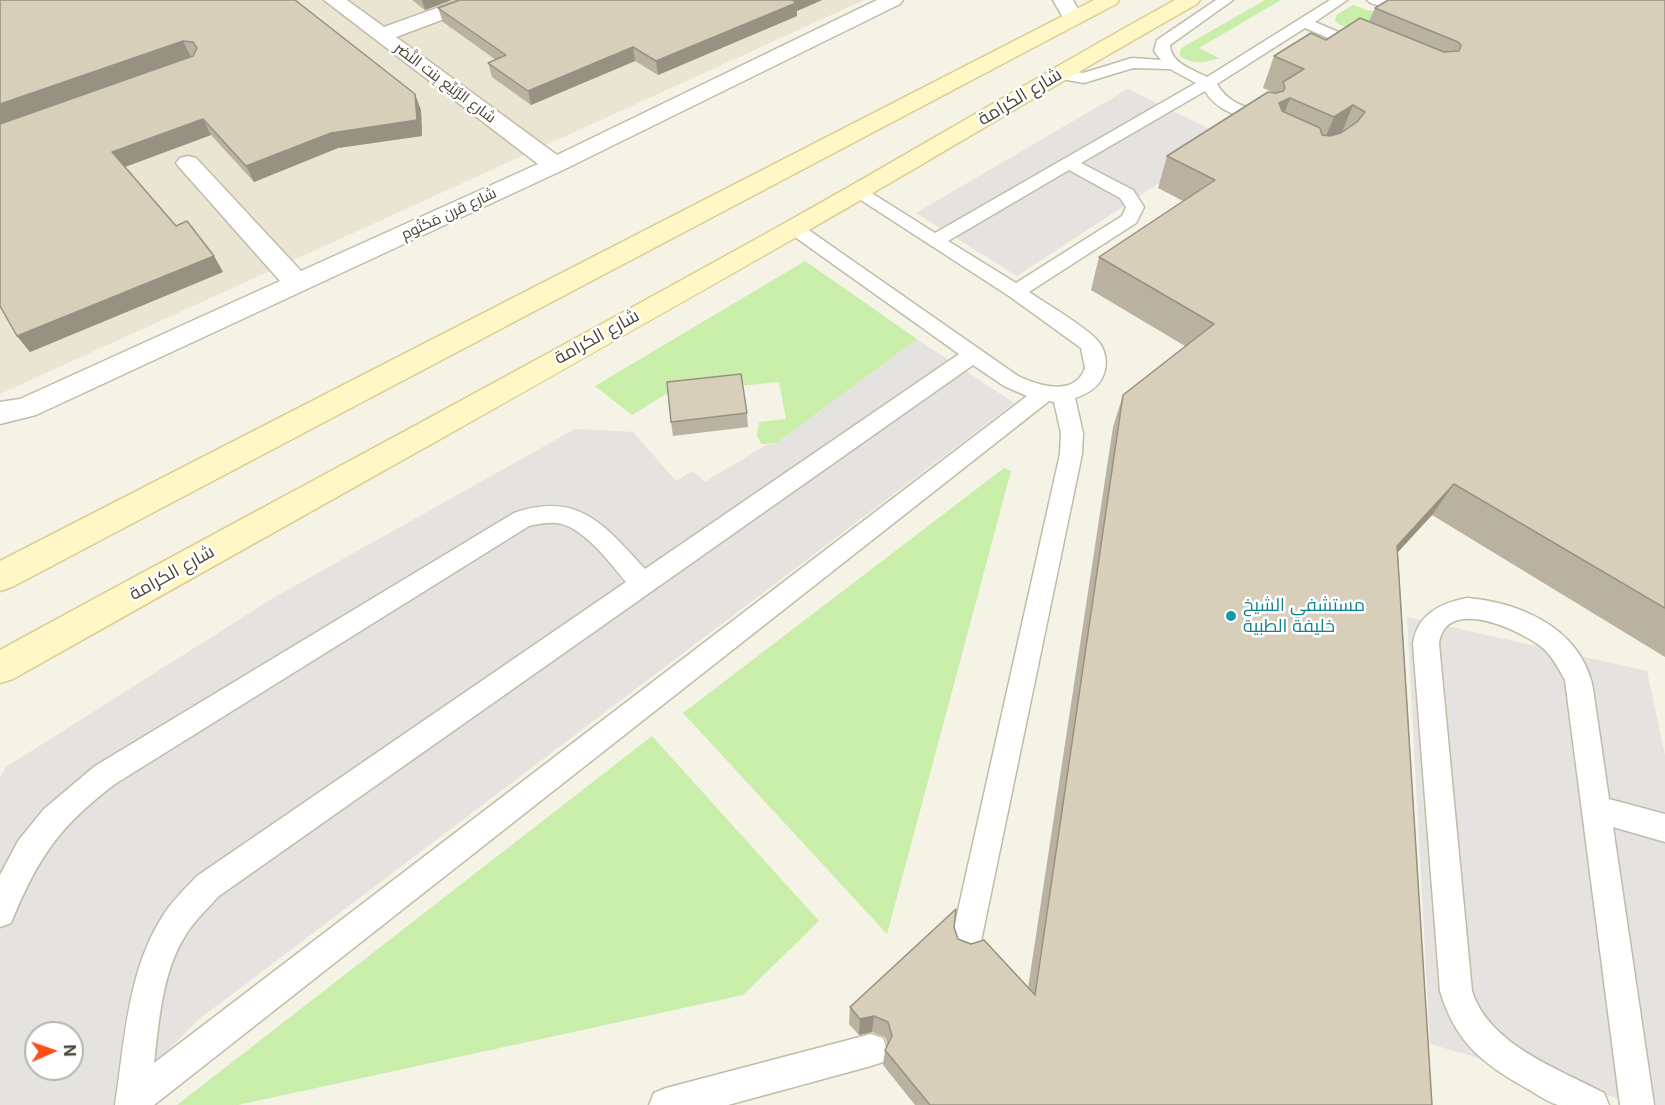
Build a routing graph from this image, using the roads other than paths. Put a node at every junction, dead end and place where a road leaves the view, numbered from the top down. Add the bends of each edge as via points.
1 (334, 0) edge
2 (477, 0) edge
3 (893, 0) edge
4 (1109, 0) edge
5 (1190, 0) edge
6 (1226, 0) edge
7 (1340, 0) edge
8 (1374, 0) edge
9 (1390, 0) edge
10 (1068, 9) edge
11 (1302, 22) junction
12 (381, 35) junction
13 (1374, 52) edge
14 (1173, 65) junction
15 (1057, 74) junction
16 (1208, 83) junction
17 (1259, 122) edge
18 (1068, 163) junction
19 (188, 164) dead end
20 (555, 165) junction
21 (856, 190) junction
22 (794, 228) junction
23 (934, 241) junction
24 (297, 284) junction
25 (1016, 292) junction
26 (974, 354) junction
27 (1054, 393) junction
28 (0, 413) edge
29 (0, 577) edge
30 (644, 584) junction
31 (0, 668) edge
32 (1595, 809) junction
33 (1665, 828) edge
34 (0, 912) edge
35 (965, 946) edge
36 (871, 1050) edge
37 (133, 1102) edge
38 (666, 1105) edge
39 (1592, 1105) edge
40 (1637, 1105) edge

1 - 12 street, شارع الرُّبَيِّع بِنت النَّضر
2 - 12 street
3 - 20 street, شارع قرن مَكتُوم
4 - 10 main road
5 - 15 main road, شارع الكرامة
6 - 14 lane via 1162,43 1162,51
7 - 11 lane
8 - 9 lane
10 - 29 main road
11 - 13 lane
11 - 16 lane
12 - 20 street, شارع الرُّبَيِّع بِنت النَّضر
14 - 15 lane via 1132,63 1083,78
14 - 16 lane
15 - 21 main road, شارع الكرامة via 972,127
16 - 17 lane via 1238,118
16 - 18 lane
18 - 23 lane
18 - 25 lane via 1127,194 1135,207 1134,213
19 - 24 street
20 - 24 street, شارع قرن مَكتُوم
21 - 22 main road, شارع الكرامة
21 - 23 lane
22 - 26 lane
22 - 31 main road, شارع الكرامة
23 - 25 lane
24 - 28 street, شارع قرن مَكتُوم via 26,408
25 - 27 lane via 1090,344 1096,356 1097,368 1091,380 1080,388
26 - 27 lane via 1026,389
26 - 30 lane
27 - 35 lane via 1071,427 1071,454
27 - 37 lane
30 - 34 lane via 578,519 541,514 522,519 78,793 34,840
30 - 37 lane via 230,870 188,906 172,928 152,977
32 - 33 lane
32 - 39 lane via 1578,680 1569,660 1553,642 1511,616 1466,609 1448,614 1434,624 1427,638 1426,656 1456,991 1462,1010 1474,1030 1491,1046
32 - 40 lane
36 - 38 lane

